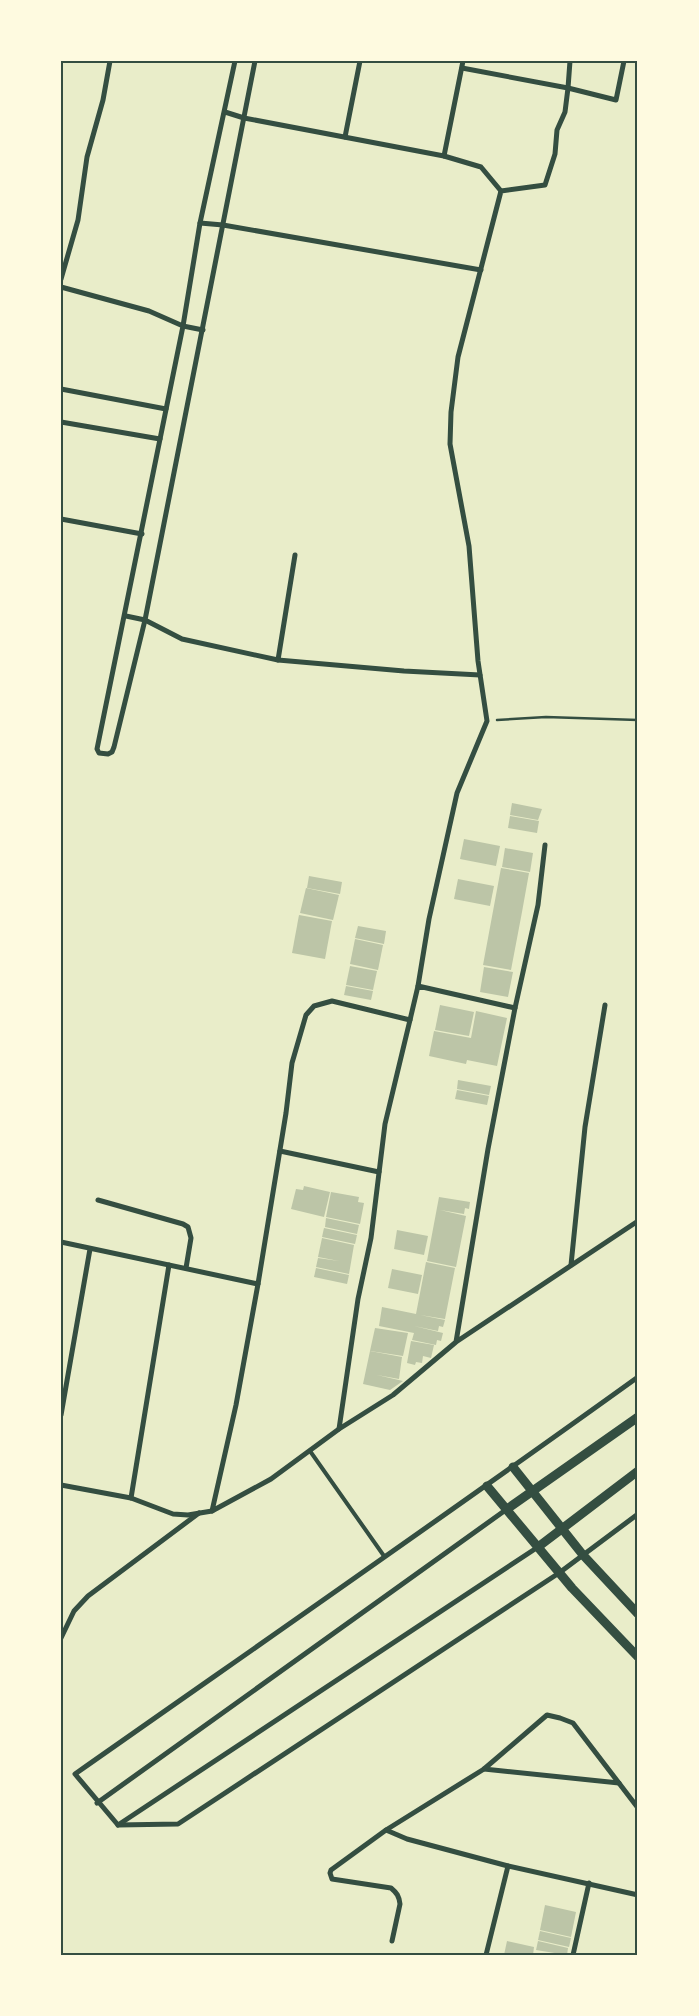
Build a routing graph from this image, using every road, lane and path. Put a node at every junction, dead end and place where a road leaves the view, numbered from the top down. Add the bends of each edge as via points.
1 (110, 61) edge
2 (235, 61) edge
3 (255, 61) edge
4 (360, 61) edge
5 (463, 61) edge
6 (570, 61) edge
7 (624, 61) edge
8 (462, 68) junction
9 (568, 88) junction
10 (225, 112) junction
11 (244, 118) junction
12 (345, 138) junction
13 (444, 156) junction
14 (501, 191) junction
15 (200, 223) junction
16 (223, 225) junction
17 (481, 270) junction
18 (61, 279) edge
19 (61, 287) edge
20 (183, 326) junction
21 (203, 330) junction
22 (61, 389) edge
23 (166, 409) junction
24 (61, 422) edge
25 (160, 440) junction
26 (61, 519) edge
27 (142, 534) junction
28 (295, 555) dead end
29 (126, 616) junction
30 (145, 620) junction
31 (278, 660) junction
32 (480, 675) junction
33 (487, 720) junction
34 (638, 720) edge
35 (546, 845) dead end
36 (418, 986) junction
37 (605, 1005) dead end
38 (515, 1008) junction
39 (410, 1020) junction
40 (280, 1151) junction
41 (379, 1172) junction
42 (98, 1200) dead end
43 (638, 1221) edge
44 (61, 1242) edge
45 (90, 1249) junction
46 (168, 1264) junction
47 (571, 1264) junction
48 (186, 1268) junction
49 (258, 1284) junction
50 (456, 1342) junction
51 (638, 1376) edge
52 (61, 1415) edge
53 (638, 1417) edge
54 (339, 1429) junction
55 (310, 1450) junction
56 (513, 1467) junction
57 (638, 1471) edge
58 (61, 1485) edge
59 (487, 1486) junction
60 (533, 1492) junction
61 (131, 1498) junction
62 (506, 1509) junction
63 (212, 1511) junction
64 (199, 1513) junction
65 (638, 1514) edge
66 (562, 1530) junction
67 (538, 1547) junction
68 (384, 1556) junction
69 (583, 1556) junction
70 (559, 1573) junction
71 (638, 1614) edge
72 (61, 1638) edge
73 (638, 1657) edge
74 (484, 1768) junction
75 (619, 1783) junction
76 (97, 1802) junction
77 (638, 1808) edge
78 (118, 1825) junction
79 (386, 1830) junction
80 (508, 1866) junction
81 (589, 1883) junction
82 (638, 1895) edge
83 (392, 1941) dead end
84 (486, 1955) edge
85 (573, 1955) edge

1 - 18 street via 87,158 78,220
2 - 10 street
3 - 11 street
4 - 12 street
5 - 8 street
6 - 9 street
7 - 9 street via 616,100
8 - 9 street
8 - 13 street
9 - 14 street via 565,112 557,130 556,154 546,185
10 - 11 street
10 - 15 street
11 - 12 street
11 - 16 street
12 - 13 street
13 - 14 street via 481,167
14 - 17 street
15 - 16 street
15 - 20 street
16 - 17 street
16 - 21 street
17 - 32 street via 458,356 450,444 469,546
19 - 20 street via 149,311
20 - 21 street
20 - 23 street
21 - 30 street
22 - 23 street
23 - 25 street
24 - 25 street
25 - 27 street
26 - 27 street
27 - 29 street
28 - 31 street
29 - 30 street
29 - 30 street via 97,750 103,754 112,752 114,747
30 - 31 street via 182,638
31 - 32 street
32 - 33 street
33 - 34 path via 546,717
33 - 36 street via 457,793
35 - 38 street via 538,905
36 - 38 street
36 - 39 street
37 - 47 street via 585,1127
38 - 50 street
39 - 40 street via 332,1001 314,1006 306,1015 292,1063
39 - 41 street via 385,1124
40 - 41 street
40 - 49 street
41 - 54 street
42 - 48 street via 188,1227 191,1235
43 - 47 street
44 - 45 street
45 - 46 street
45 - 52 street
46 - 48 street
46 - 61 street
47 - 50 street
48 - 49 street
49 - 63 street
50 - 54 street via 393,1395
51 - 56 street
53 - 60 street
54 - 55 street
55 - 63 street via 271,1478
55 - 68 lane
56 - 59 street
56 - 60 street
57 - 66 street
58 - 61 street
59 - 62 street
59 - 68 street
60 - 62 street
60 - 66 street
61 - 64 street via 174,1514
62 - 67 street
62 - 76 street
63 - 64 street
64 - 72 street via 88,1596 74,1612
65 - 69 street
66 - 67 street
66 - 69 street
67 - 70 street
67 - 78 street
68 - 76 street via 75,1774
69 - 70 street
69 - 71 street
70 - 73 street
70 - 78 street via 178,1824
74 - 75 street
74 - 75 street via 547,1716 573,1723
74 - 79 street
75 - 77 street
76 - 78 street
79 - 80 street via 407,1839
79 - 83 street via 331,1870 330,1874 332,1878 390,1888 396,1892 400,1904
80 - 81 street
80 - 84 street
81 - 82 street
81 - 85 street

